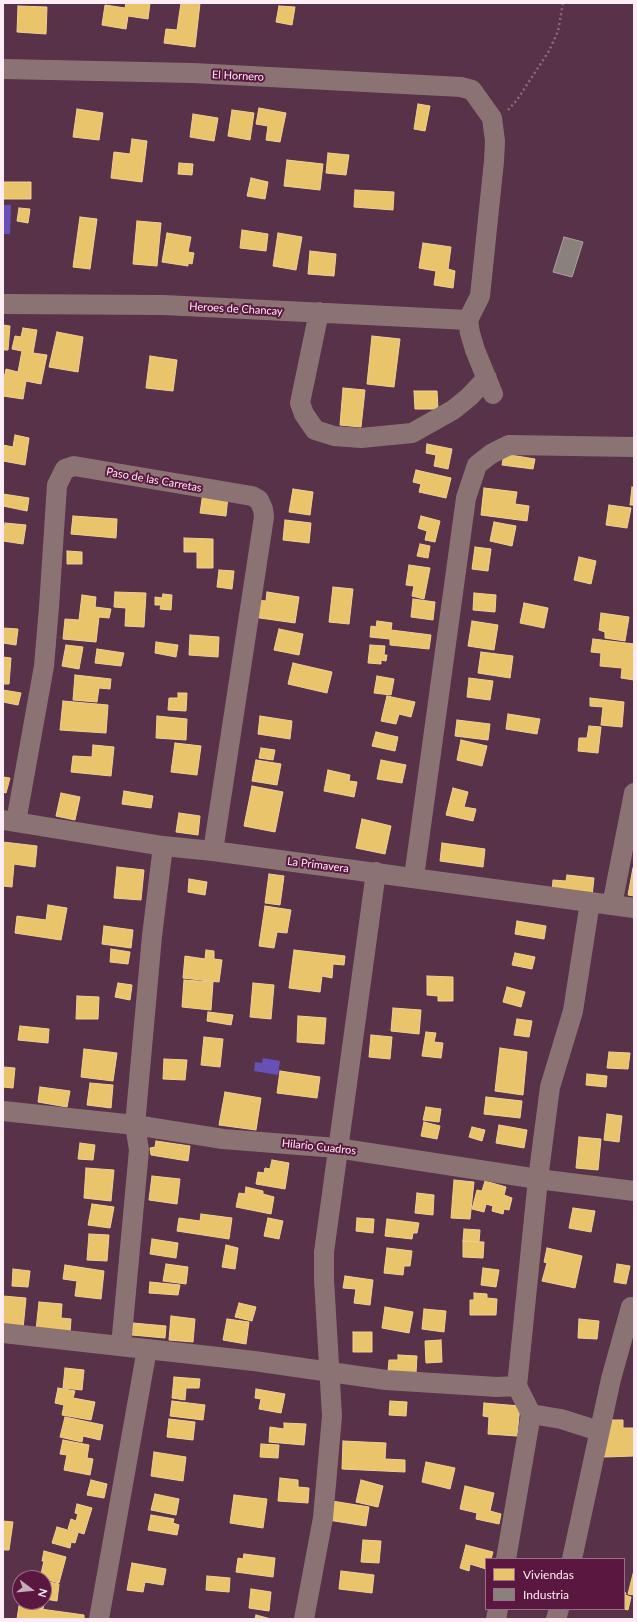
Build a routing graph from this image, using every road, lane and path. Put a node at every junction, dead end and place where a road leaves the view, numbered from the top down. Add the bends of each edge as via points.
1 (563, 3) edge
2 (3, 69) edge
3 (492, 118) junction
4 (3, 304) edge
5 (319, 312) junction
6 (468, 320) junction
7 (634, 447) edge
8 (634, 793) edge
9 (9, 821) edge
10 (163, 846) junction
11 (213, 851) junction
12 (376, 872) junction
13 (414, 877) junction
14 (590, 902) junction
15 (612, 905) junction
16 (634, 908) edge
17 (3, 1111) edge
18 (135, 1125) junction
19 (337, 1148) junction
20 (538, 1178) junction
21 (634, 1191) edge
22 (631, 1307) dead end
23 (3, 1334) edge
24 (121, 1346) junction
25 (147, 1349) junction
26 (330, 1372) junction
27 (517, 1386) junction
28 (531, 1414) junction
29 (599, 1432) junction
30 (506, 1558) edge
31 (572, 1558) edge
32 (99, 1619) edge
33 (304, 1619) edge

1 - 3 path via 558,31 549,51 517,100 505,113
2 - 3 street, El Hornero via 193,73 461,87 472,90
3 - 6 street via 494,161 480,296
4 - 5 street, Heroes de Chancay via 164,306
5 - 6 street, Heroes de Chancay
5 - 6 street via 300,403 315,430 334,436 361,438 412,433 490,386 475,350
7 - 13 street via 510,445 491,454 477,465 466,498
8 - 15 street
9 - 10 street, La Primavera
9 - 11 street, Paso de las Carretas via 44,666 57,485 65,469 74,466 252,496 259,500 264,517
10 - 11 street, La Primavera
10 - 18 street
11 - 12 street, La Primavera
12 - 13 street, La Primavera
12 - 19 street
13 - 14 street, La Primavera
14 - 15 street, La Primavera
14 - 20 street via 573,1011 550,1087
15 - 16 street, La Primavera
17 - 18 street, Hilario Cuadros
18 - 19 street, Hilario Cuadros via 223,1139
18 - 24 street via 139,1150
19 - 20 street, Hilario Cuadros
19 - 26 street via 324,1252
20 - 21 street, Hilario Cuadros
20 - 27 street
22 - 29 street
23 - 24 street
24 - 25 street
25 - 26 street
25 - 32 street
26 - 27 street via 386,1380 497,1388
26 - 33 street via 332,1416 323,1518
27 - 28 street
28 - 29 street
28 - 30 street
29 - 31 street

